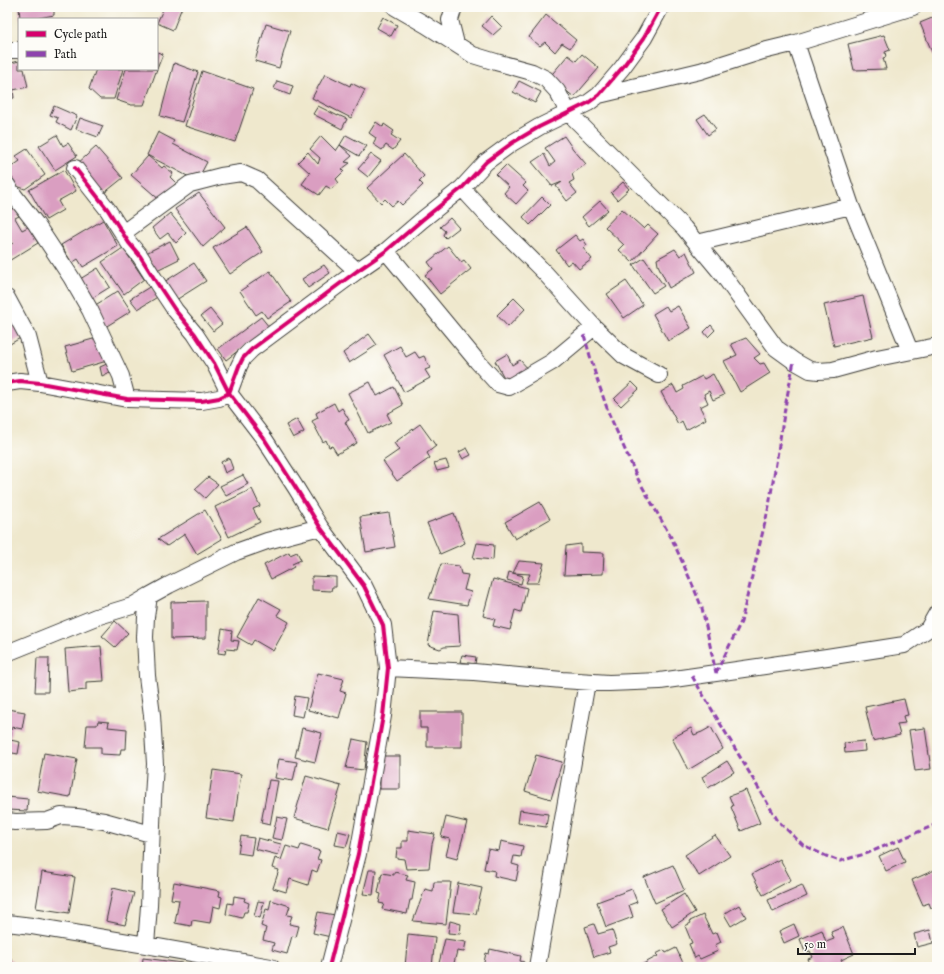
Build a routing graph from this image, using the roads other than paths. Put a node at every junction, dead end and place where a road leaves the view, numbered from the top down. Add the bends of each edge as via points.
1 (395, 7) edge
2 (454, 7) edge
3 (661, 7) edge
4 (914, 7) edge
5 (892, 10) edge
6 (796, 43) junction
7 (456, 44) junction
8 (7, 50) edge
9 (18, 50) edge
10 (599, 94) junction
11 (568, 112) junction
12 (75, 168) dead end
13 (7, 185) edge
14 (462, 188) junction
15 (851, 206) junction
16 (123, 233) junction
17 (697, 244) junction
18 (386, 251) junction
19 (357, 271) junction
20 (7, 298) edge
21 (594, 327) junction
22 (937, 346) edge
23 (910, 351) junction
24 (659, 375) dead end
25 (7, 383) edge
26 (40, 383) junction
27 (229, 393) junction
28 (127, 400) junction
29 (320, 527) junction
30 (149, 596) junction
31 (937, 613) edge
32 (937, 638) edge
33 (904, 645) junction
34 (7, 653) edge
35 (388, 668) junction
36 (587, 682) junction
37 (7, 821) edge
38 (151, 834) junction
39 (7, 923) edge
40 (146, 945) junction
41 (270, 967) edge
42 (330, 967) edge
43 (537, 967) edge

1 - 7 street
2 - 7 street via 450,20
3 - 10 street via 644,38
4 - 5 street
5 - 6 street
6 - 10 street via 700,71
6 - 15 street
7 - 11 street via 473,55 532,72 546,79 557,91
8 - 9 street
10 - 11 street via 588,103
11 - 14 street via 538,127 486,162
11 - 17 street
12 - 16 street
13 - 28 street via 49,243 90,310 121,376
14 - 18 street
14 - 21 street
15 - 17 street
15 - 23 street
16 - 19 street via 190,184 240,172 257,180
16 - 27 street via 195,334
17 - 23 street via 776,348 810,370 833,370
18 - 19 street
18 - 21 street via 498,384 509,387 552,362
19 - 27 street via 252,349 243,358
20 - 26 street via 28,337
21 - 24 street via 624,356
22 - 23 street
25 - 26 street
26 - 28 street
27 - 28 street via 220,398 202,401
27 - 29 street via 265,440
29 - 30 street via 267,540 236,552
29 - 35 street via 364,586 382,625
30 - 34 street via 132,606 96,617
30 - 38 street via 145,637 155,764
31 - 33 street via 928,629
32 - 33 street
33 - 36 street via 660,681
35 - 36 street via 474,672
35 - 42 street via 383,716 358,854
36 - 43 street
37 - 38 street via 47,821 61,816 77,816
38 - 40 street
39 - 40 street
40 - 41 street

